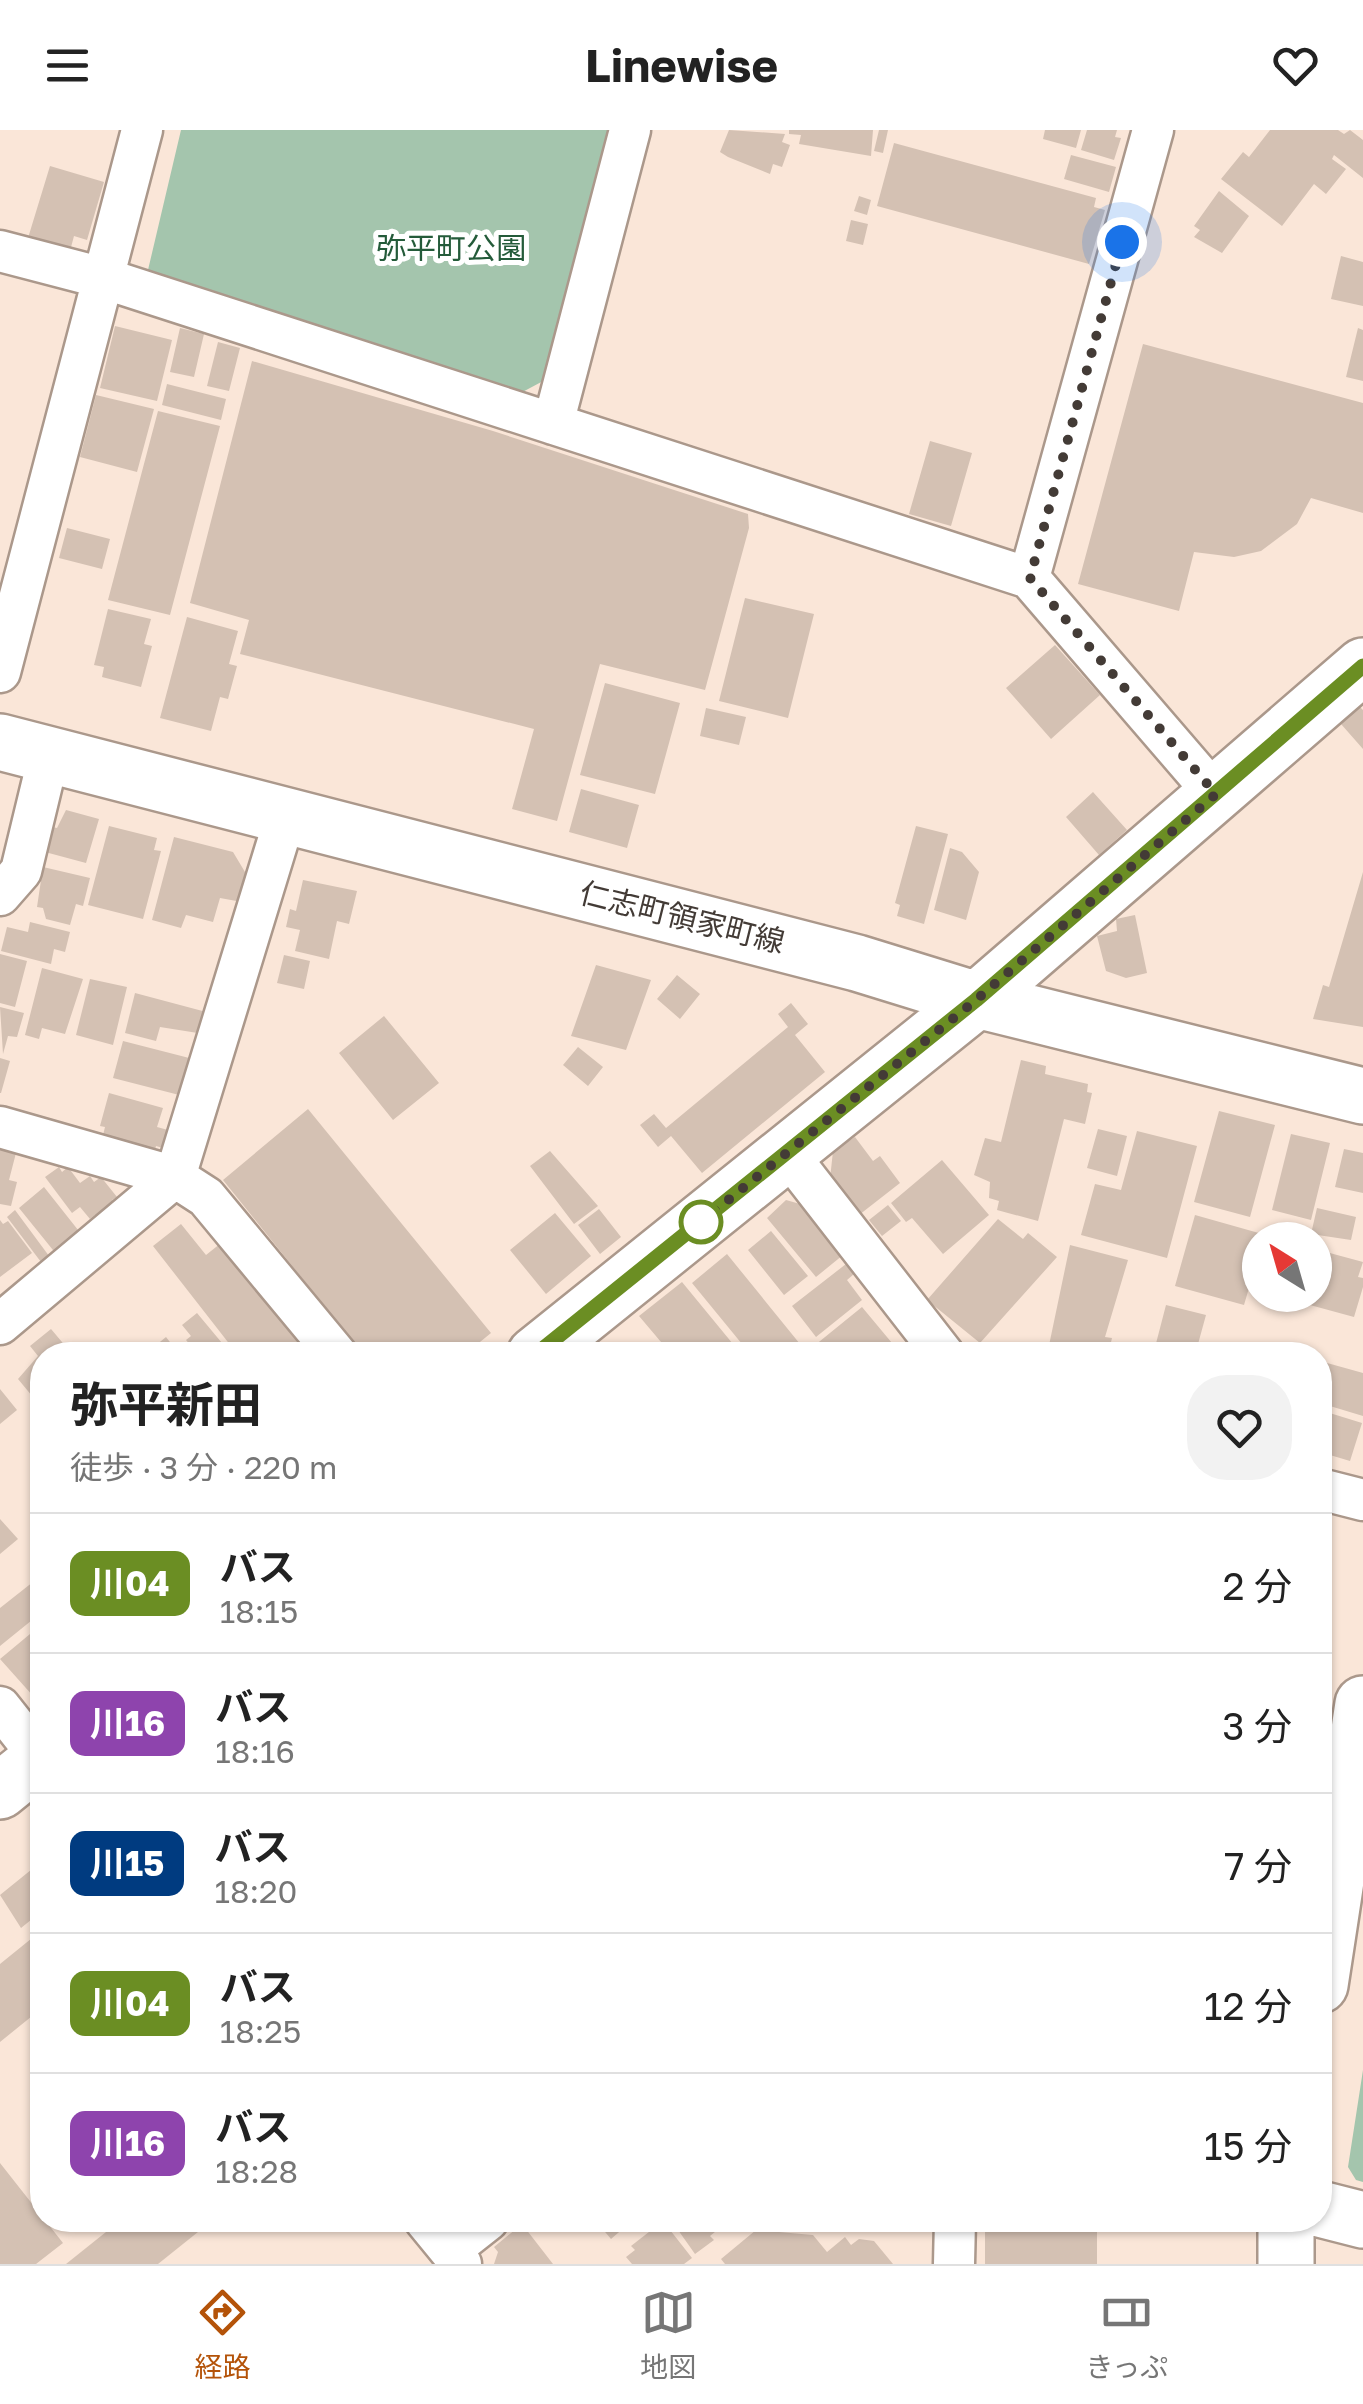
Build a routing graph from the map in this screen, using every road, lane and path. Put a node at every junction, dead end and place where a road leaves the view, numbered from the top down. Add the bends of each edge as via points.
1 (142, 130) edge
2 (630, 130) edge
3 (1153, 130) edge
4 (0, 252) edge
5 (103, 278) junction
6 (553, 424) junction
7 (1030, 578) junction
8 (1363, 666) edge
9 (0, 672) edge
10 (24, 748) edge
11 (1216, 794) junction
12 (285, 818) junction
13 (0, 894) edge
14 (976, 1000) junction
15 (1363, 1096) edge
16 (0, 1127) edge
17 (787, 1153) junction
18 (175, 1177) junction
19 (0, 1324) edge
20 (326, 1342) edge
21 (552, 1342) edge
22 (934, 1342) edge
23 (1332, 1492) edge
24 (1363, 1500) edge
25 (1363, 1704) edge
26 (0, 1708) edge
27 (30, 1765) edge
28 (1332, 1906) edge
29 (1332, 2212) edge
30 (1363, 2220) edge
31 (467, 2232) edge
32 (955, 2232) edge
33 (1286, 2232) edge
34 (445, 2245) edge
35 (954, 2264) edge
36 (1286, 2264) edge

1 - 5 street
2 - 6 street
3 - 7 street
4 - 5 street
5 - 6 street
5 - 9 street
6 - 7 street
7 - 11 street
8 - 11 street
10 - 12 street, 仁志町領家町線
10 - 13 street via 21,871
11 - 14 street
12 - 14 street, 仁志町領家町線 via 856,963
12 - 18 street
14 - 15 street, 仁志町領家町線
14 - 17 street
16 - 18 street
17 - 21 street
17 - 22 street
18 - 19 street
18 - 20 street via 206,1197
23 - 24 street
25 - 28 street
26 - 27 street
29 - 30 street
31 - 34 street
32 - 35 street
33 - 36 street

